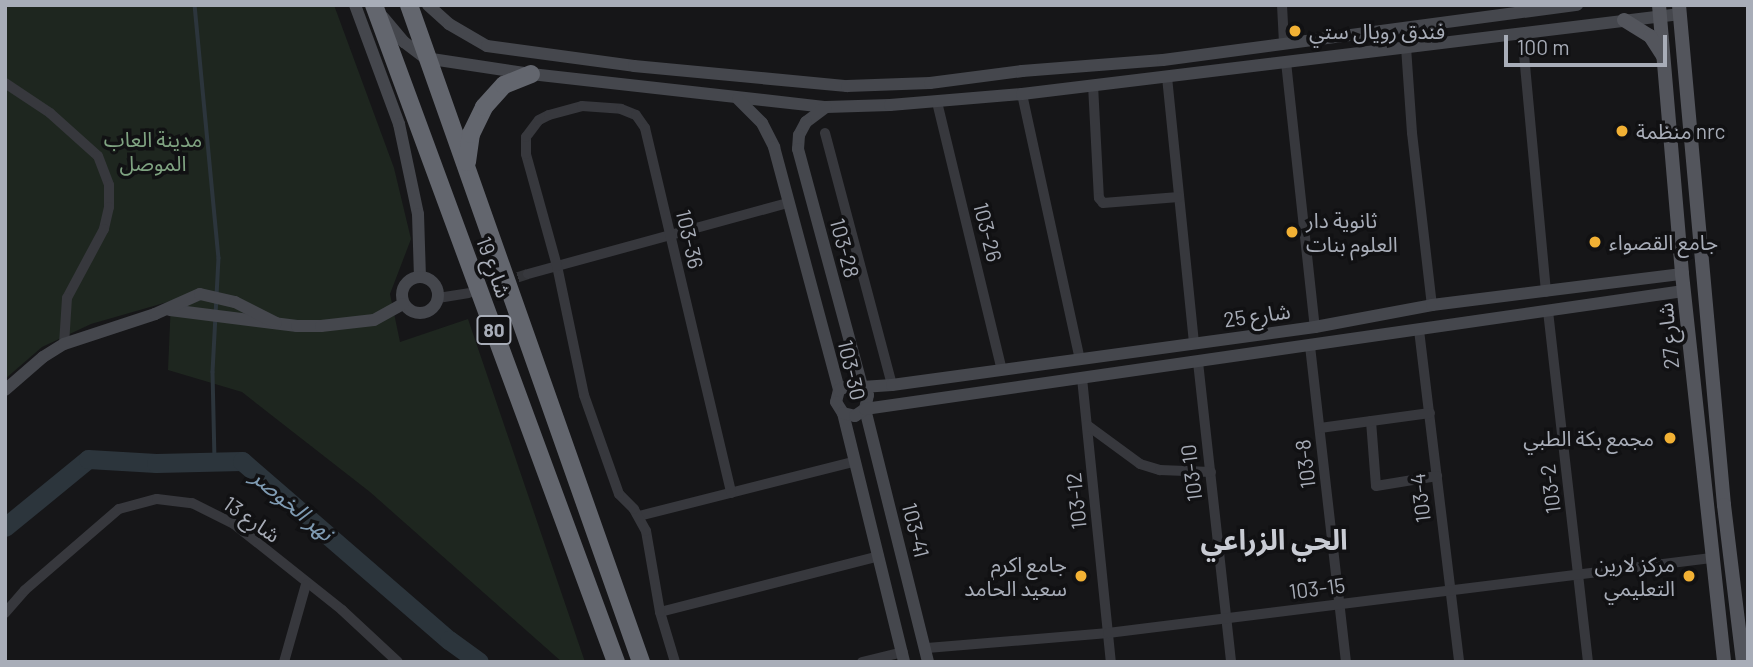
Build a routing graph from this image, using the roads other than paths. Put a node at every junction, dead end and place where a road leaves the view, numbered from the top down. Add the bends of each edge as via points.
1 (355, 5) edge
2 (374, 5) edge
3 (409, 5) edge
4 (1282, 5) edge
5 (1577, 5) edge
6 (429, 6) edge
7 (1546, 8) edge
8 (1680, 10) edge
9 (1660, 11) edge
10 (1624, 20) junction
11 (1522, 33) junction
12 (1284, 43) junction
13 (487, 46) junction
14 (1406, 47) junction
15 (425, 58) junction
16 (1666, 60) junction
17 (1286, 62) junction
18 (481, 68) junction
19 (531, 74) junction
20 (1167, 77) junction
21 (5, 83) edge
22 (1093, 85) junction
23 (1022, 94) junction
24 (737, 99) junction
25 (937, 102) junction
26 (826, 107) junction
27 (825, 133) dead end
28 (466, 165) junction
29 (1179, 197) junction
30 (788, 203) junction
31 (670, 237) junction
32 (557, 266) junction
33 (528, 274) tunnel mouth
34 (1682, 274) junction
35 (420, 277) junction
36 (1684, 291) junction
37 (1546, 292) junction
38 (469, 293) tunnel mouth
39 (438, 298) junction
40 (403, 303) junction
41 (1432, 305) junction
42 (162, 310) junction
43 (1548, 311) junction
44 (276, 323) junction
45 (1315, 327) junction
46 (1419, 330) junction
47 (1194, 343) junction
48 (64, 344) junction
49 (1310, 346) junction
50 (1080, 359) junction
51 (1198, 362) junction
52 (1002, 370) junction
53 (1082, 378) junction
54 (892, 385) junction
55 (863, 387) junction
56 (5, 390) edge
57 (839, 390) junction
58 (865, 409) junction
59 (843, 413) junction
60 (1430, 413) junction
61 (1371, 421) junction
62 (1087, 425) junction
63 (1320, 428) junction
64 (853, 462) junction
65 (1211, 472) junction
66 (1437, 476) junction
67 (731, 493) junction
68 (639, 516) junction
69 (879, 556) junction
70 (1711, 558) junction
71 (1579, 575) junction
72 (306, 584) junction
73 (1451, 591) junction
74 (1340, 604) junction
75 (660, 612) junction
76 (5, 613) edge
77 (1228, 618) junction
78 (1108, 633) junction
79 (928, 655) edge
80 (638, 656) edge
81 (904, 657) edge
82 (615, 658) edge
83 (284, 662) edge
84 (398, 662) edge
85 (675, 662) edge
86 (862, 662) edge
87 (1111, 662) edge
88 (1231, 662) edge
89 (1346, 662) edge
90 (1459, 662) edge
91 (1588, 662) edge
92 (1724, 662) edge
93 (1744, 662) edge

1 - 35 main road via 399,124 418,214
2 - 15 main road via 404,42
2 - 82 highway, شارع 19 / 80
3 - 15 highway, شارع 19 / 80
4 - 12 street
5 - 7 main road
6 - 13 main road
7 - 12 main road
8 - 9 main road
8 - 93 main road, شارع 27 via 1728,556
9 - 10 main road
9 - 16 main road, شارع 27
10 - 11 main road
10 - 16 main road via 1650,36
11 - 14 main road
11 - 37 street
12 - 13 main road via 930,83 847,86 634,66
13 - 18 main road
14 - 17 main road
14 - 41 street
15 - 18 main road
15 - 28 highway, شارع 19 / 80
16 - 34 main road, شارع 27
17 - 20 main road
17 - 45 street
18 - 19 main road
19 - 24 main road
19 - 28 highway via 504,85 484,107 471,134
20 - 22 main road
20 - 29 street
21 - 48 street via 50,113 98,156 109,185 104,229 66,298
22 - 23 main road
22 - 29 street via 1099,198 1103,203
23 - 25 main road
23 - 50 street
24 - 26 main road
24 - 30 main road, 103-30 via 767,131
25 - 26 main road
25 - 52 street, 103-26
26 - 55 main road, 103-28 via 806,122 798,149
27 - 54 street, 103-28
28 - 80 highway, شارع 19 / 80
29 - 47 street
30 - 31 street
30 - 57 main road, 103-30
31 - 32 street
31 - 32 street, 103-36 via 645,128 636,115 621,109 571,108 538,120 526,137 526,154
31 - 67 street, 103-36
32 - 33 street
32 - 68 street via 584,395 619,494
34 - 36 main road, شارع 27
34 - 37 main road, شارع 25
35 - 39 main road via 436,286
35 - 40 main road via 404,285
36 - 43 main road, شارع 25
36 - 70 main road, شارع 27
37 - 41 main road, شارع 25
38 - 39 street
39 - 40 main road via 433,309 422,314
40 - 44 main road via 374,320 298,326
41 - 45 main road, شارع 25
42 - 44 main road
42 - 44 main road via 207,294
42 - 48 main road
43 - 46 main road, شارع 25
43 - 71 street, 103-2
45 - 47 main road, شارع 25
46 - 49 main road, شارع 25
46 - 60 street, 103-4
47 - 50 main road, شارع 25
48 - 56 main road
49 - 51 main road, شارع 25
49 - 63 street, 103-8
50 - 52 main road, شارع 25
51 - 53 main road, شارع 25
51 - 65 street, 103-10
52 - 54 main road, شارع 25
53 - 58 main road, شارع 25
53 - 62 street, 103-12
54 - 55 main road, شارع 25
55 - 57 main road, شارع 25 via 852,384
55 - 58 main road, 103-28 via 868,398
57 - 59 main road, 103-30 via 836,402
58 - 59 main road, شارع 25 via 855,416
58 - 79 main road, 103-41
59 - 64 main road, 103-30
60 - 61 street
60 - 66 street, 103-4
61 - 63 street
61 - 66 street via 1376,486
62 - 65 street via 1140,464 1160,470
62 - 78 street, 103-12
63 - 74 street, 103-8
64 - 67 street
64 - 69 main road, 103-30
65 - 77 street, 103-10
66 - 73 street, 103-4
67 - 68 street
68 - 75 street via 650,549
69 - 75 street
69 - 81 main road, 103-30
70 - 71 street, 103-15
70 - 92 main road, شارع 27
71 - 73 street, 103-15
71 - 91 street, 103-2
72 - 76 street, شارع 13 via 234,524 192,503 157,499 119,509 25,590
72 - 83 street
72 - 84 street, شارع 13
73 - 74 street, 103-15
73 - 90 street, 103-4
74 - 77 street, 103-15
74 - 89 street, 103-8
75 - 85 street
77 - 78 street, 103-15
77 - 88 street, 103-10
78 - 79 street, 103-15
78 - 87 street, 103-12
81 - 86 street

